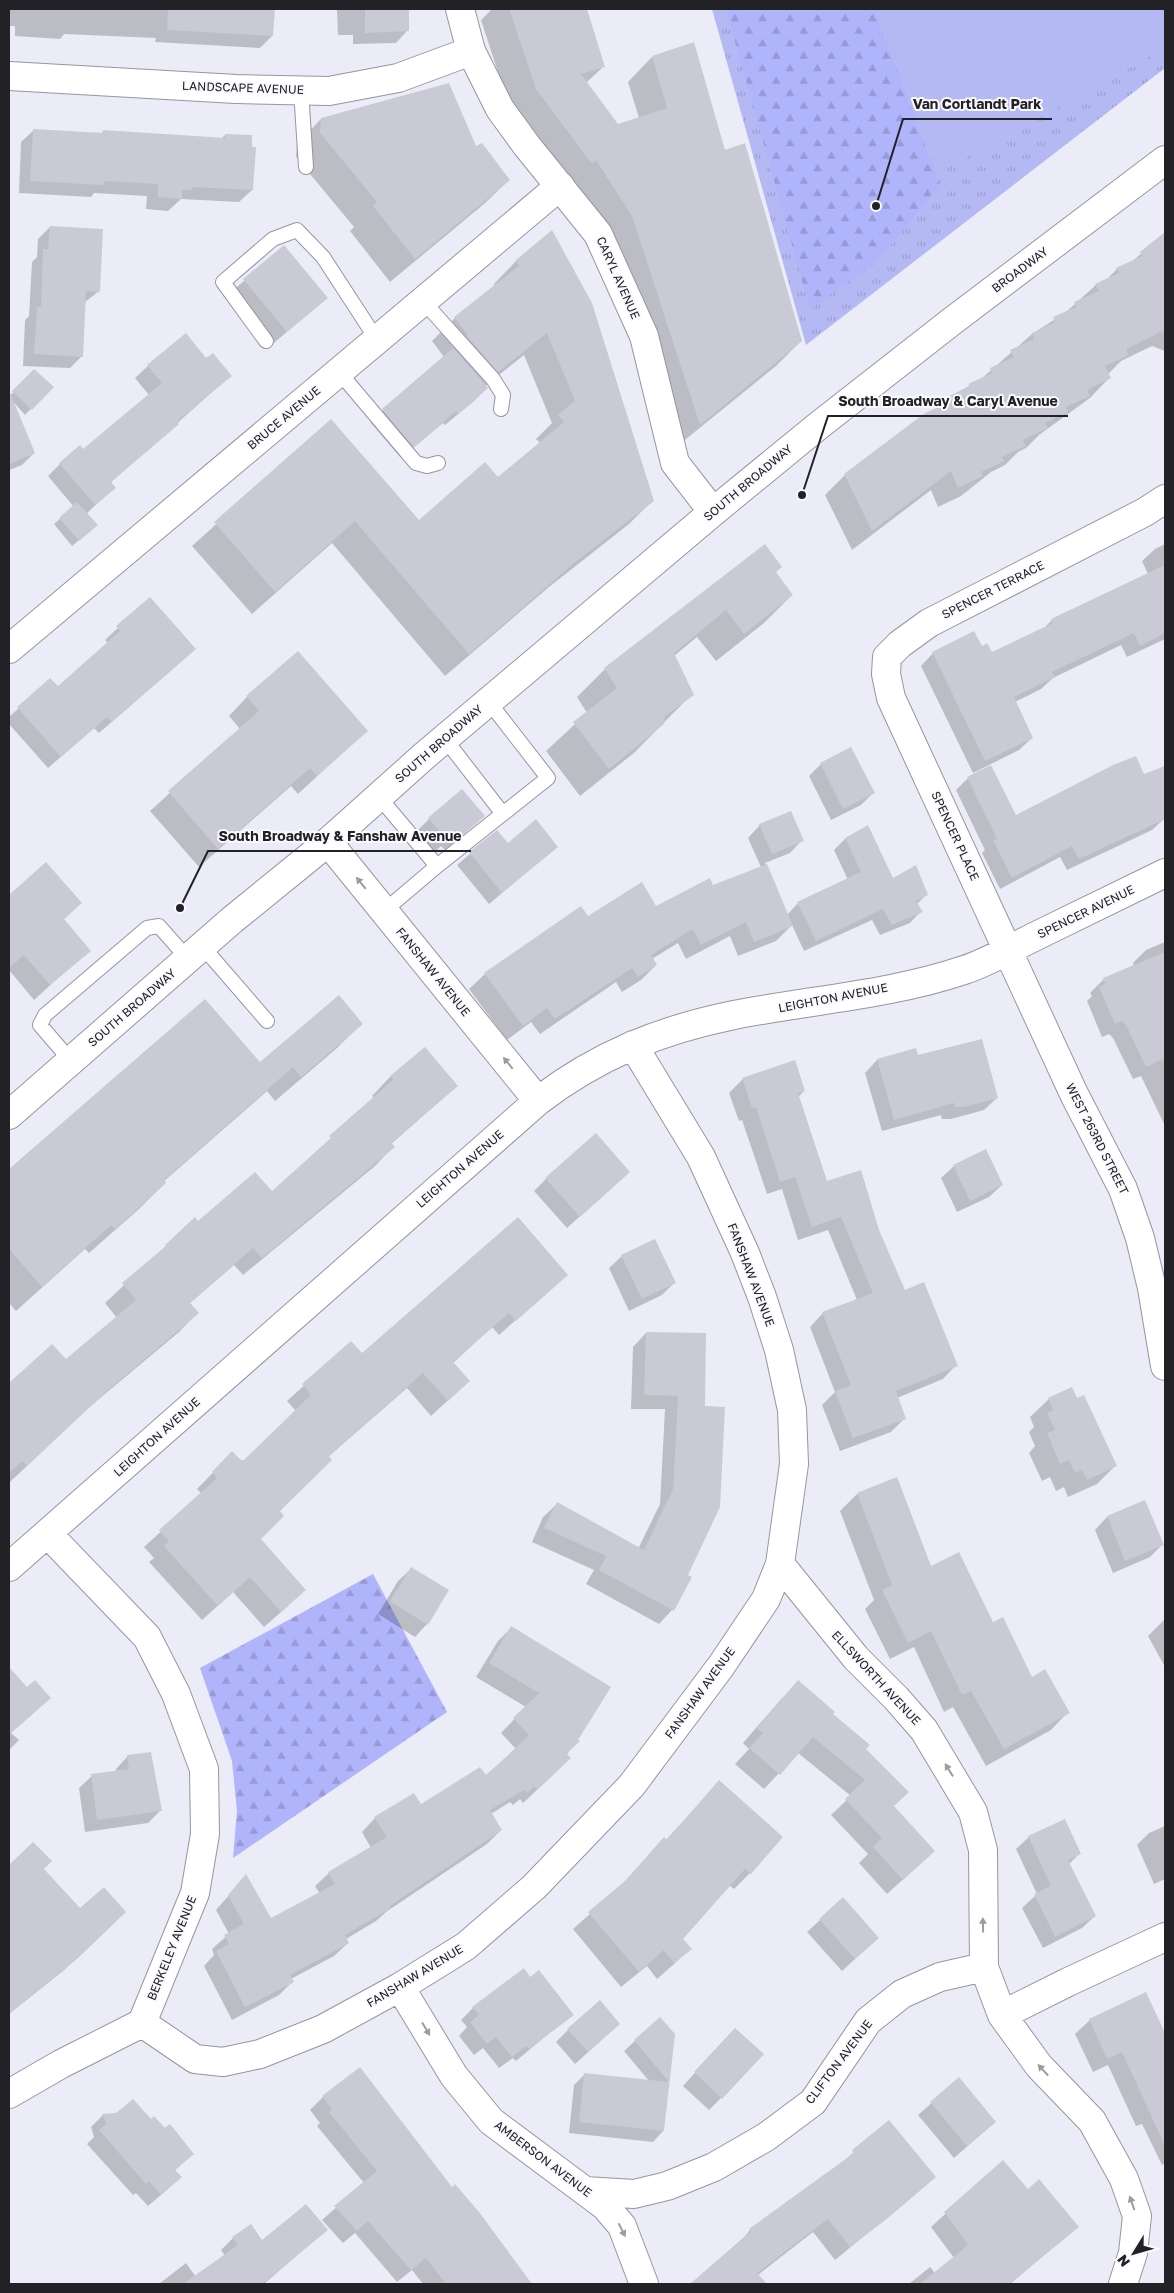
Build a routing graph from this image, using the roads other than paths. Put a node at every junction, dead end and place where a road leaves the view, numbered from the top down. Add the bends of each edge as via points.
1 (460, 9) edge
2 (471, 51) junction
3 (9, 76) edge
4 (301, 90) junction
5 (1165, 160) edge
6 (306, 167) dead end
7 (560, 186) junction
8 (423, 301) junction
9 (377, 340) junction
10 (266, 341) dead end
11 (339, 372) junction
12 (876, 381) joint
13 (501, 409) dead end
14 (438, 463) dead end
15 (1165, 499) edge
16 (713, 512) junction
17 (9, 649) edge
18 (488, 702) junction
19 (902, 722) joint
20 (445, 739) junction
21 (379, 797) junction
22 (503, 814) junction
23 (328, 842) junction
24 (437, 866) junction
25 (1165, 873) edge
26 (384, 911) junction
27 (1007, 950) junction
28 (195, 953) junction
29 (267, 1021) dead end
30 (633, 1045) junction
31 (71, 1061) junction
32 (538, 1101) junction
33 (9, 1115) edge
34 (1165, 1366) edge
35 (48, 1534) junction
36 (780, 1564) junction
37 (9, 1566) edge
38 (1165, 1937) edge
39 (984, 1967) junction
40 (400, 1987) junction
41 (1002, 2015) junction
42 (142, 2023) junction
43 (9, 2094) edge
44 (585, 2192) junction
45 (644, 2284) edge
46 (1123, 2284) edge

1 - 2 street, CARYL AVENUE
2 - 4 street, LANDSCAPE AVENUE via 398,78 329,91
2 - 7 street, CARYL AVENUE via 500,109
3 - 4 street, LANDSCAPE AVENUE
4 - 6 lane
5 - 12 street, BROADWAY
7 - 8 street, BRUCE AVENUE
7 - 16 street, CARYL AVENUE via 598,234 616,270 644,336 675,463
8 - 9 street, BRUCE AVENUE
8 - 13 lane via 493,379 502,395
9 - 10 lane via 323,257 297,230 273,239 223,282
9 - 11 street, BRUCE AVENUE
11 - 14 lane via 416,463 428,466
11 - 17 street, BRUCE AVENUE
12 - 16 street, SOUTH BROADWAY
15 - 19 street, SPENCER TERRACE via 929,623 900,644 887,657 886,674 891,698
16 - 18 street, SOUTH BROADWAY
18 - 20 street, SOUTH BROADWAY
18 - 22 lane via 548,778
19 - 27 street, SPENCER PLACE
20 - 21 street, SOUTH BROADWAY
20 - 22 lane
21 - 23 street, SOUTH BROADWAY
21 - 24 lane
22 - 24 lane
26 -> 23 street, FANSHAW AVENUE
23 - 28 street, SOUTH BROADWAY
24 - 26 lane
25 - 27 street, SPENCER AVENUE
32 -> 26 street, FANSHAW AVENUE
27 - 30 street, LEIGHTON AVENUE via 965,970 809,1004 733,1015
27 - 34 street, WEST 263RD STREET via 1074,1094 1124,1189 1146,1263
28 - 29 lane
28 - 31 street, SOUTH BROADWAY
28 - 31 lane via 160,926 147,928 45,1015 40,1025
30 - 32 street, LEIGHTON AVENUE via 598,1060
30 - 36 street, FANSHAW AVENUE via 701,1158 745,1253 779,1350 792,1410 794,1464
31 - 33 street, SOUTH BROADWAY
32 - 35 street, LEIGHTON AVENUE
35 - 37 street, LEIGHTON AVENUE
35 - 42 street, BERKELEY AVENUE via 147,1637 176,1694 204,1769 205,1834 195,1894
39 -> 36 street, ELLSWORTH AVENUE via 983,1850 973,1812 924,1730 856,1658
36 - 40 street, FANSHAW AVENUE via 761,1607 632,1785 534,1887 466,1946
38 - 41 street
39 - 41 street, ELLSWORTH AVENUE
39 - 44 street, CLIFTON AVENUE via 940,1977 902,1994 868,2021 813,2102 766,2138 714,2168 667,2186 634,2194
40 - 42 street, FANSHAW AVENUE via 322,2029 260,2054 222,2062 195,2059
40 -> 44 street, AMBERSON AVENUE via 454,2076 491,2121
46 -> 41 street, ELLSWORTH AVENUE via 1133,2253 1137,2216 1124,2179 1092,2121 1039,2066
42 - 43 street
44 -> 45 street, AMBERSON AVENUE via 604,2206 622,2226

